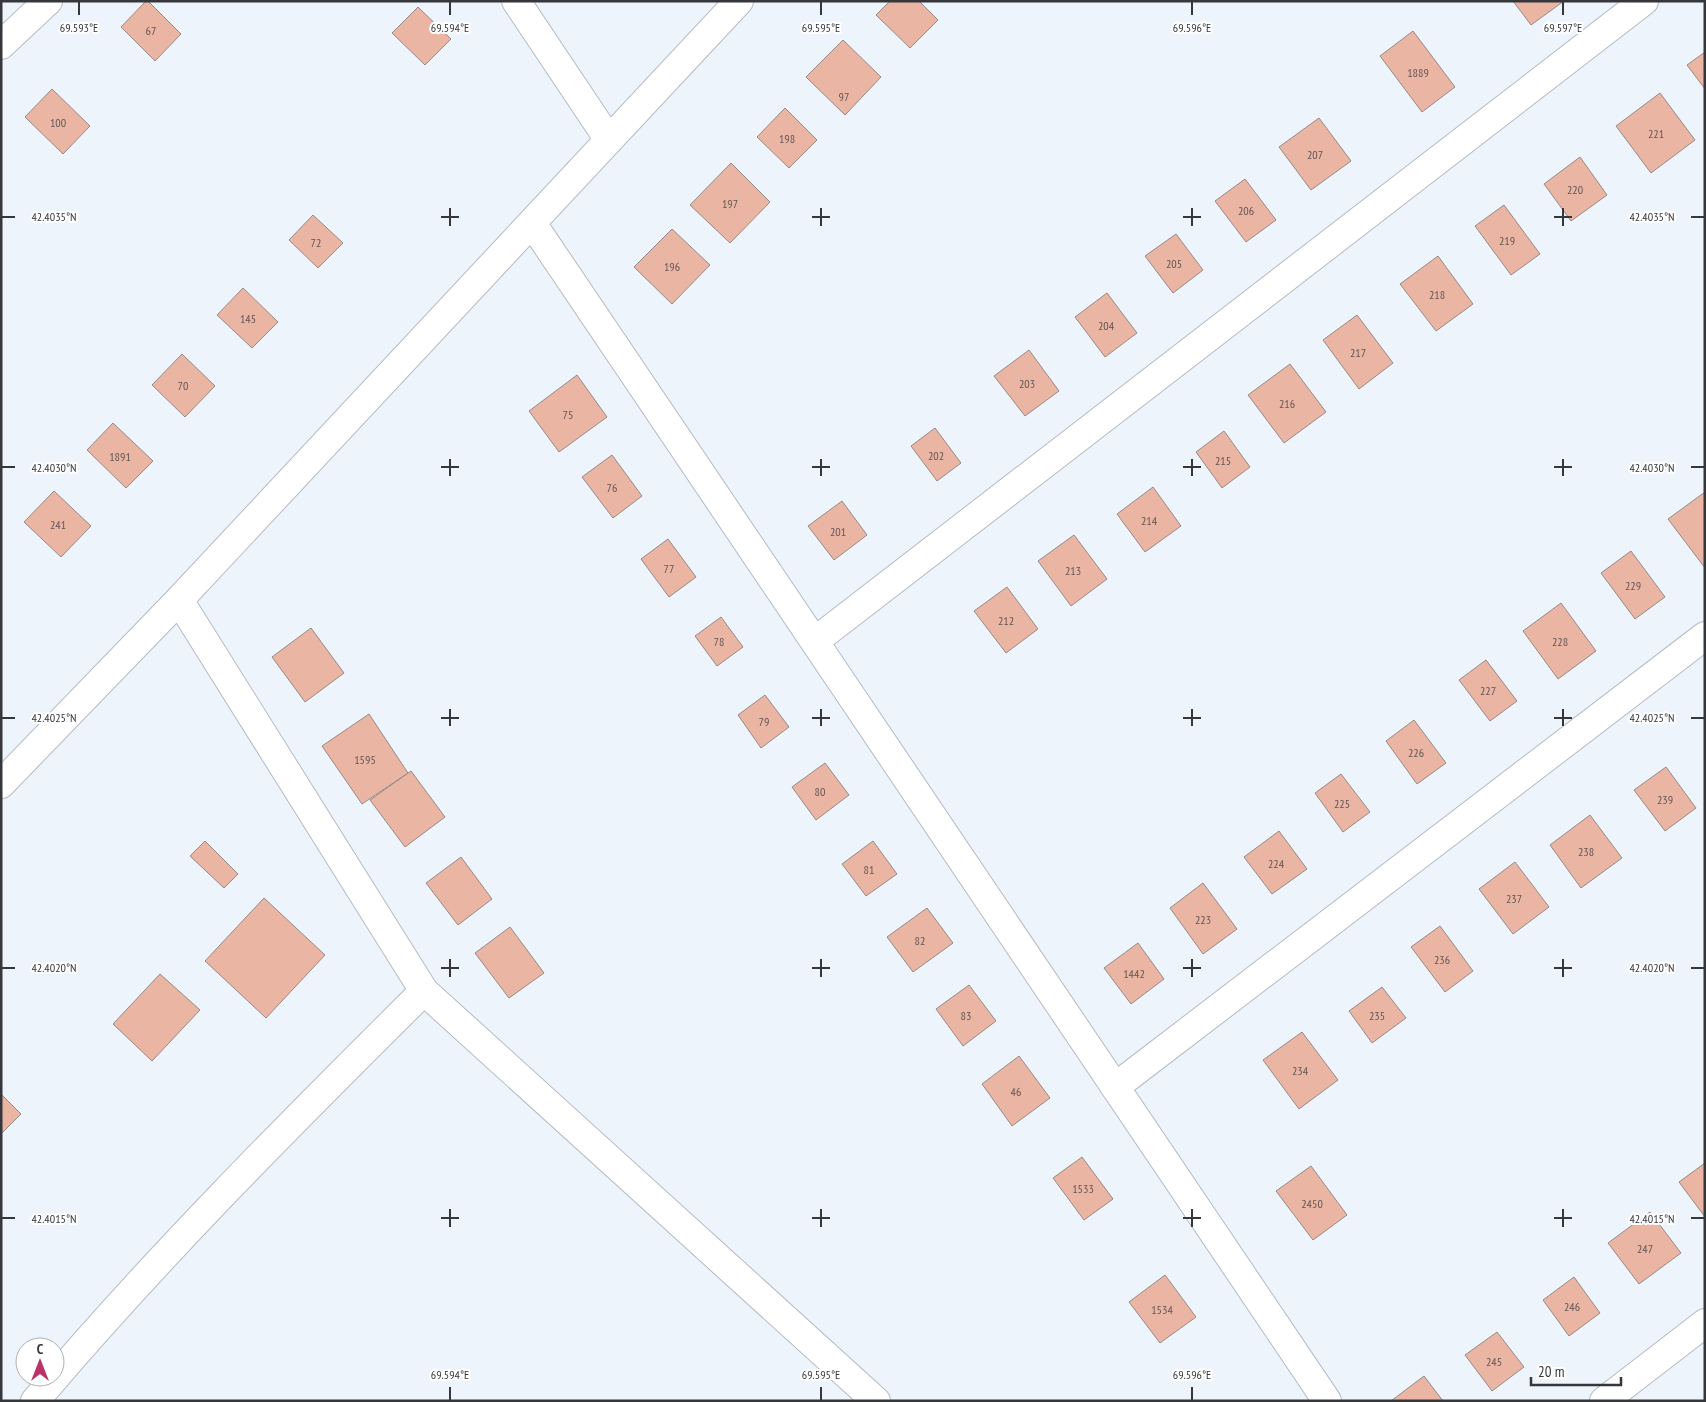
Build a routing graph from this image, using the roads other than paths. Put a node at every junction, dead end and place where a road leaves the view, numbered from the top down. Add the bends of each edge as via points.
1 (48, 1) edge
2 (516, 1) edge
3 (739, 1) edge
4 (1644, 1) edge
5 (1, 45) edge
6 (609, 140) junction
7 (532, 222) junction
8 (179, 600) junction
9 (1705, 636) edge
10 (814, 641) junction
11 (1, 784) edge
12 (424, 991) junction
13 (1115, 1087) junction
14 (1705, 1323) edge
15 (35, 1401) edge
16 (876, 1401) edge
17 (1327, 1401) edge
18 (1604, 1401) edge

1 - 5 street
2 - 6 street
3 - 6 street
4 - 10 street
6 - 7 street
7 - 8 street
7 - 10 street
8 - 11 street
8 - 12 street
9 - 13 street
10 - 13 street
12 - 15 street via 280,1134 96,1329
12 - 16 street
13 - 17 street
14 - 18 street

